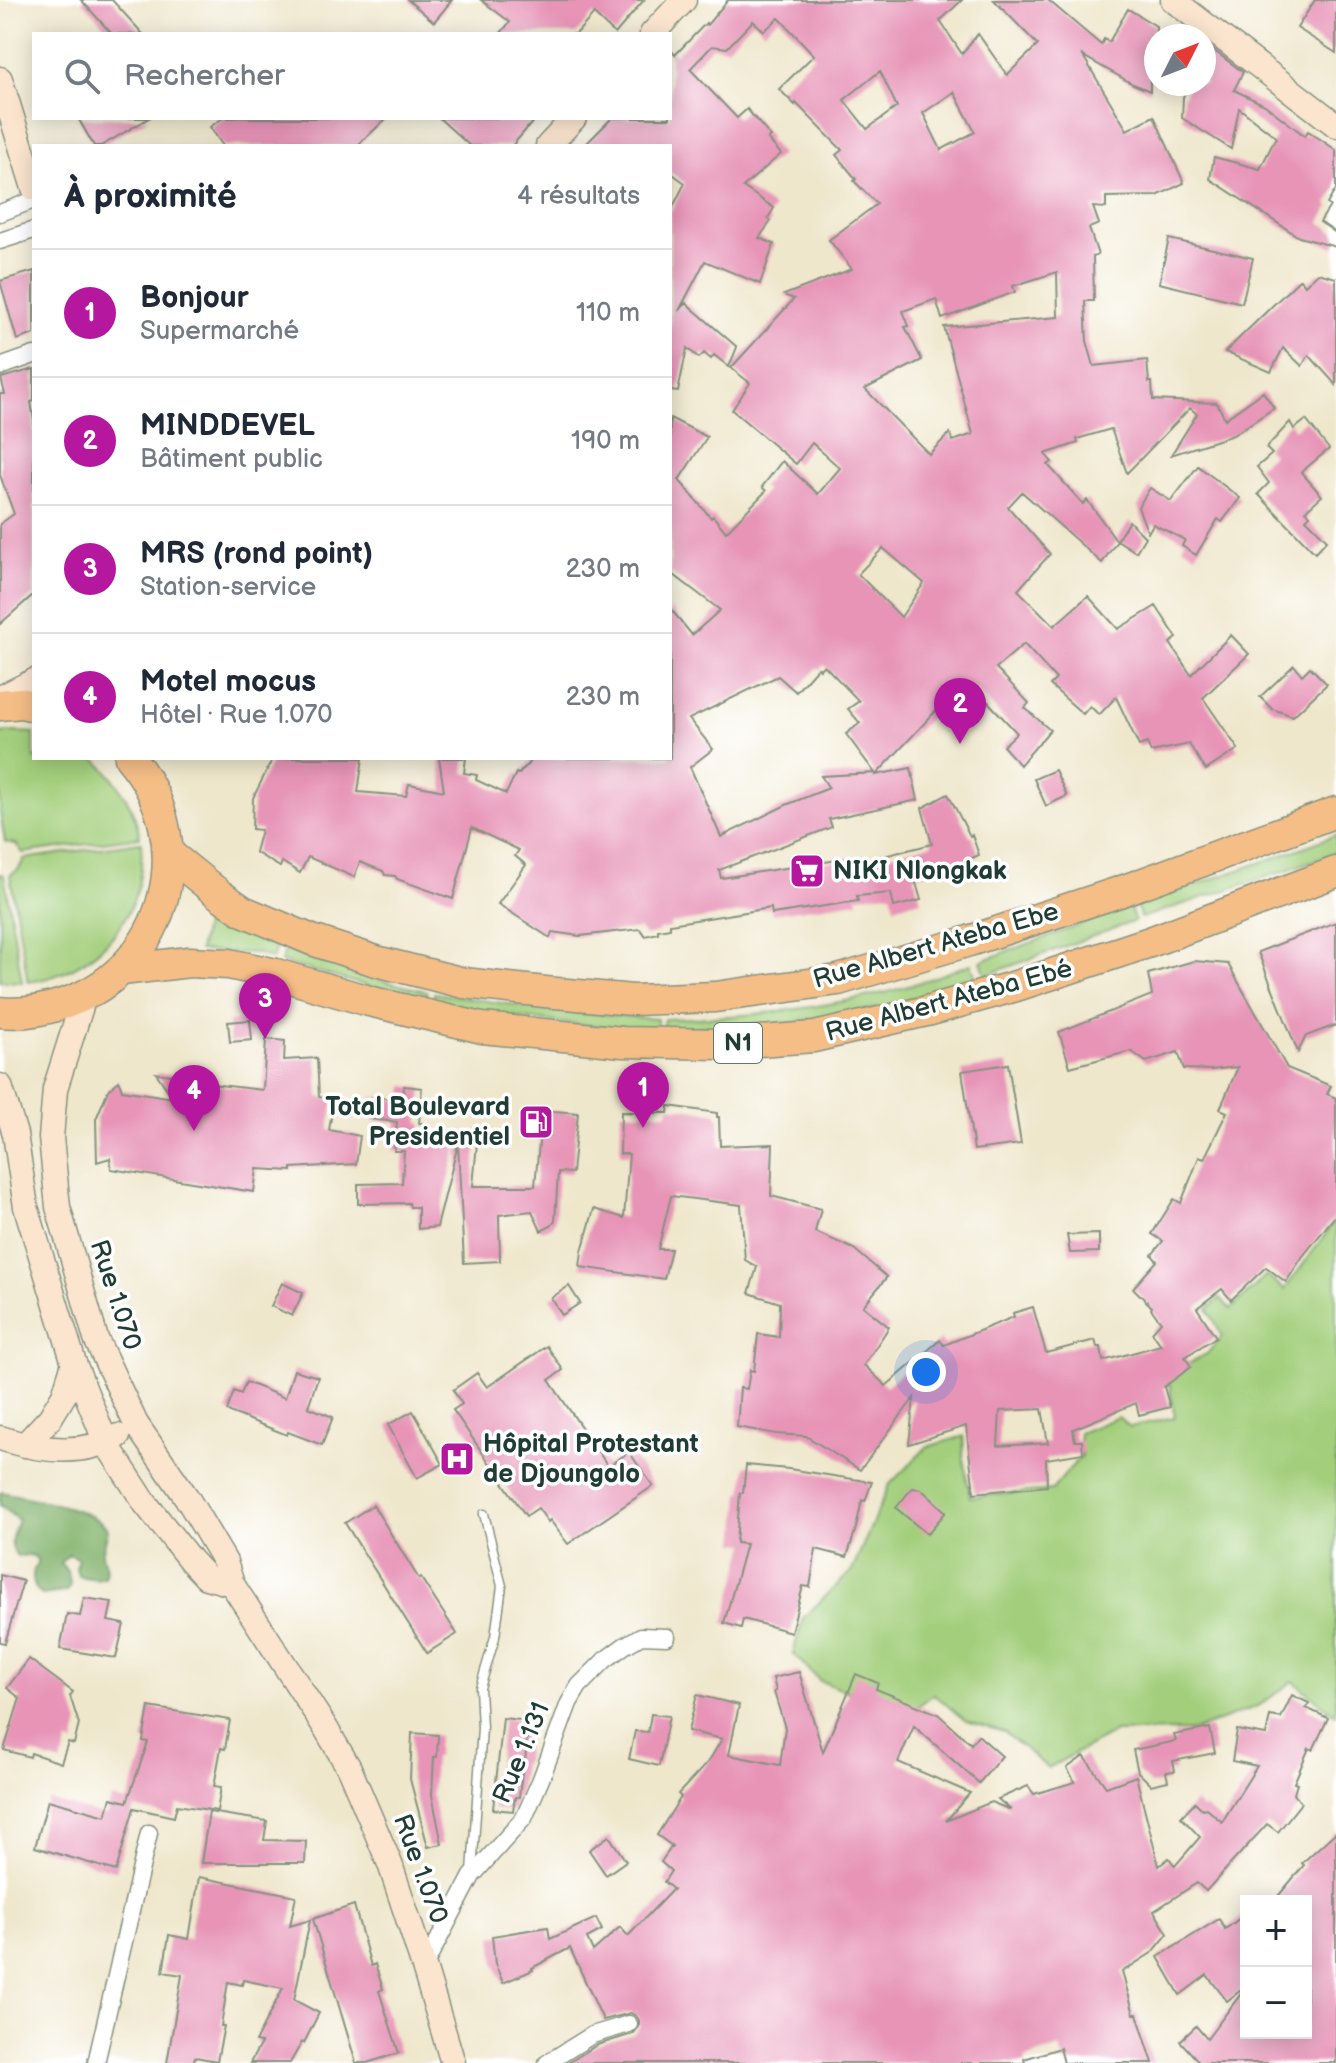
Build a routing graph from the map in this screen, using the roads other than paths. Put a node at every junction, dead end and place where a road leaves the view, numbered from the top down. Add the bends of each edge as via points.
1 (684, 0) edge
2 (1173, 0) edge
3 (654, 32) edge
4 (0, 79) edge
5 (572, 120) edge
6 (1336, 125) edge
7 (550, 144) edge
8 (32, 182) edge
9 (32, 201) edge
10 (0, 213) edge
11 (32, 231) edge
12 (0, 241) edge
13 (32, 356) edge
14 (0, 367) edge
15 (32, 682) edge
16 (0, 698) edge
17 (0, 705) edge
18 (32, 706) edge
19 (137, 762) edge
20 (1336, 812) edge
21 (168, 853) junction
22 (1336, 872) edge
23 (122, 970) junction
24 (84, 997) junction
25 (0, 1012) edge
26 (0, 1086) edge
27 (74, 1363) junction
28 (136, 1424) junction
29 (0, 1438) edge
30 (106, 1443) junction
31 (25, 1445) junction
32 (484, 1514) dead end
33 (232, 1584) junction
34 (667, 1637) dead end
35 (149, 1833) dead end
36 (472, 1876) junction
37 (424, 1967) junction
38 (629, 2024) dead end
39 (96, 2063) edge
40 (453, 2063) edge
41 (547, 2063) edge

1 - 3 main road
2 - 6 main road
4 - 8 main road
5 - 7 main road
9 - 10 street
11 - 12 street
13 - 14 street
15 - 16 main road
17 - 18 highway
19 - 21 highway, N1 via 160,810
20 - 21 highway, Rue Albert Ateba Ebe / N1 via 1119,892 838,980 715,997 633,1000 464,983 376,961 243,911
21 - 23 highway, N1 via 158,916
22 - 23 highway, Rue Albert Ateba Ebé / N1 via 1016,986 814,1037 718,1044 623,1042 482,1028 229,964 189,962
23 - 24 highway, N1
24 - 25 highway, N1 via 45,1010
24 - 28 main road, Rue 1.070 via 55,1089 51,1138 58,1207 96,1339
26 - 27 main road via 15,1134 26,1207
27 - 30 main road
27 - 31 main road via 64,1395
28 - 30 main road
28 - 33 main road, Rue 1.070 via 195,1510
29 - 31 main road
30 - 31 main road via 65,1450
30 - 33 main road via 191,1561 206,1577
32 - 36 lane via 502,1586 480,1688
33 - 37 main road, Rue 1.070 via 349,1768 390,1864
34 - 36 street, Rue 1.131 via 641,1636 579,1686 524,1818
35 - 39 street
36 - 37 street, Rue 1.131
37 - 40 main road, Rue 1.070
38 - 41 street via 592,2035

